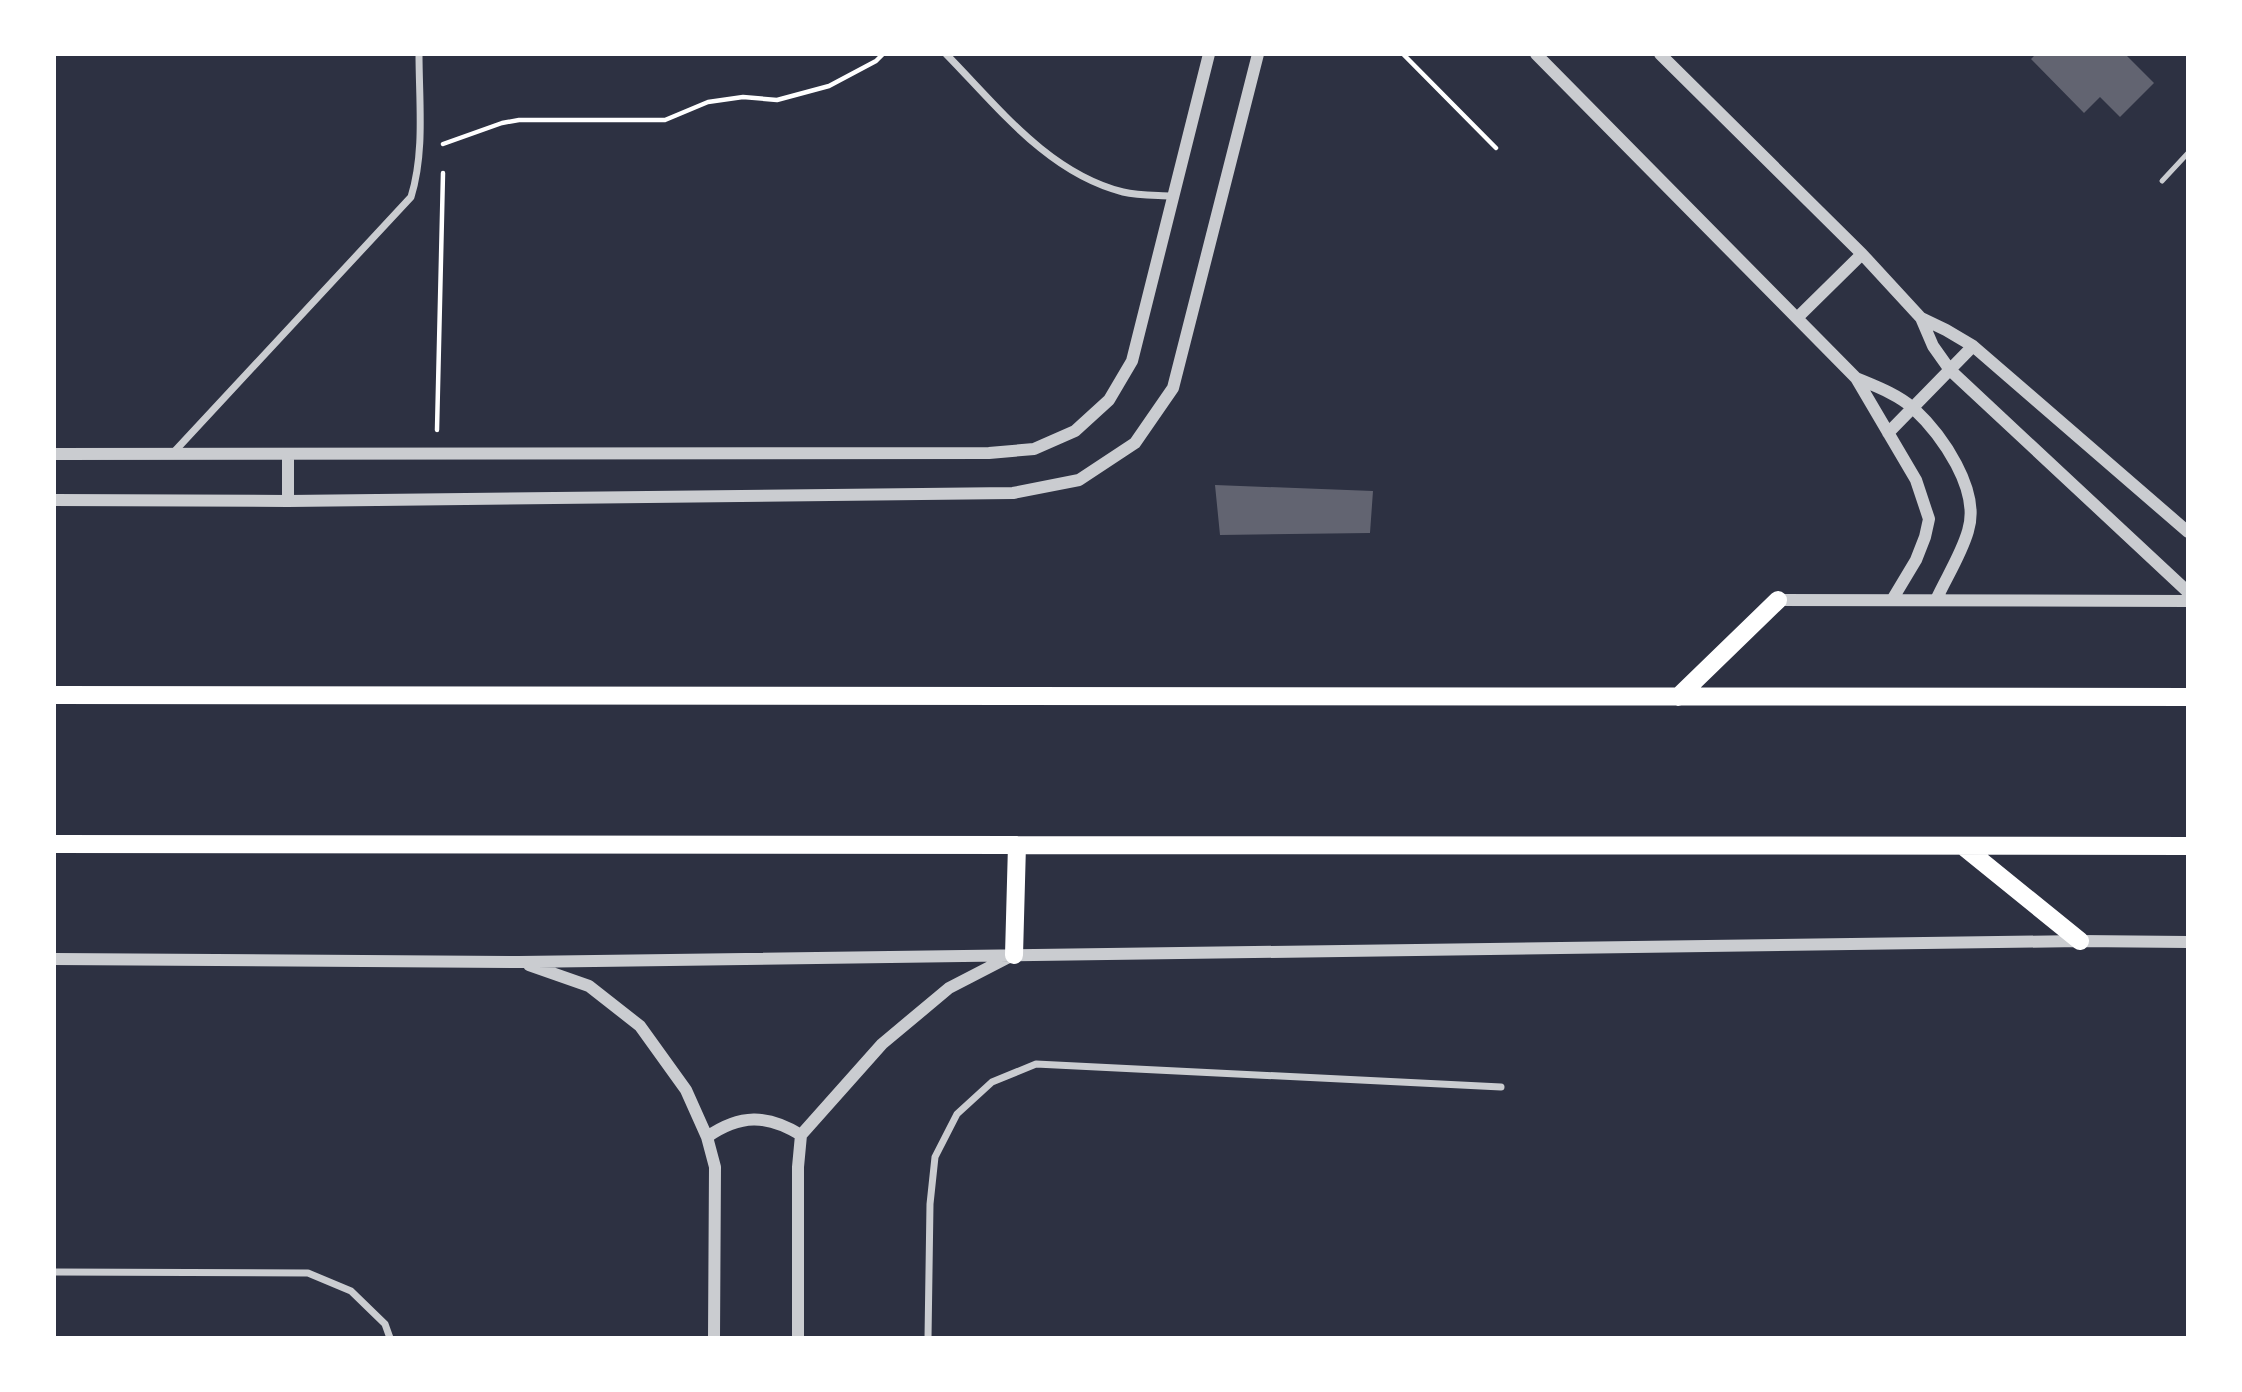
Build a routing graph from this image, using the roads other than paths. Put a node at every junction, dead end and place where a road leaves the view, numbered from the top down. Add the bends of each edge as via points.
1 (419, 54) edge
2 (946, 54) edge
3 (1209, 54) edge
4 (1258, 54) edge
5 (1536, 54) edge
6 (1660, 54) edge
7 (2188, 153) edge
8 (2162, 181) dead end
9 (1172, 195) junction
10 (1862, 254) junction
11 (1797, 318) junction
12 (1921, 318) junction
13 (1973, 346) junction
14 (1950, 370) junction
15 (1856, 378) junction
16 (1912, 408) junction
17 (1888, 433) junction
18 (54, 454) edge
19 (173, 454) junction
20 (288, 454) junction
21 (54, 500) edge
22 (288, 501) junction
23 (2188, 532) edge
24 (2188, 592) edge
25 (1779, 600) joint
26 (1892, 600) junction
27 (1936, 600) junction
28 (2188, 601) edge
29 (54, 695) edge
30 (1678, 696) junction
31 (2188, 697) edge
32 (54, 844) edge
33 (1017, 845) junction
34 (2188, 846) edge
35 (1964, 847) junction
36 (2080, 941) junction
37 (2188, 942) edge
38 (1014, 955) junction
39 (54, 959) edge
40 (519, 962) junction
41 (1501, 1087) dead end
42 (802, 1135) junction
43 (707, 1138) junction
44 (54, 1272) edge
45 (390, 1338) edge
46 (715, 1338) edge
47 (798, 1338) edge
48 (928, 1338) edge

1 - 19 street via 418,176 411,197
2 - 9 street via 1045,153 1083,178 1125,193
3 - 9 street
4 - 22 street via 1173,388 1135,443 1079,480 1013,493
5 - 11 street
6 - 10 street
7 - 8 lane
9 - 20 street via 1132,361 1109,400 1075,431 1034,449 989,453
10 - 11 street
10 - 12 street
11 - 15 street
12 - 13 street
12 - 14 street
13 - 14 street
13 - 23 street
14 - 16 street
14 - 24 street
15 - 16 street
15 - 17 street
16 - 17 street
16 - 27 street via 1959,466 1969,497 1969,530
17 - 26 street via 1916,480 1929,519 1916,559
18 - 19 street
19 - 20 street
20 - 22 street
21 - 22 street
25 - 26 street
25 - 30 main road
26 - 27 street
27 - 28 street
29 - 30 main road
30 - 31 main road
32 - 33 main road
33 - 35 main road
33 - 38 main road
34 - 35 main road
35 - 36 main road
36 - 37 street
36 - 38 street
38 - 40 street
38 - 42 street via 949,988 892,1036
39 - 40 street
40 - 43 street via 589,986 640,1026 686,1090
41 - 48 street via 1036,1064 992,1082 957,1114 935,1157
42 - 43 street via 770,1120 753,1119 721,1128
42 - 47 street
43 - 46 street via 715,1167
44 - 45 street via 308,1273 351,1292 384,1324

